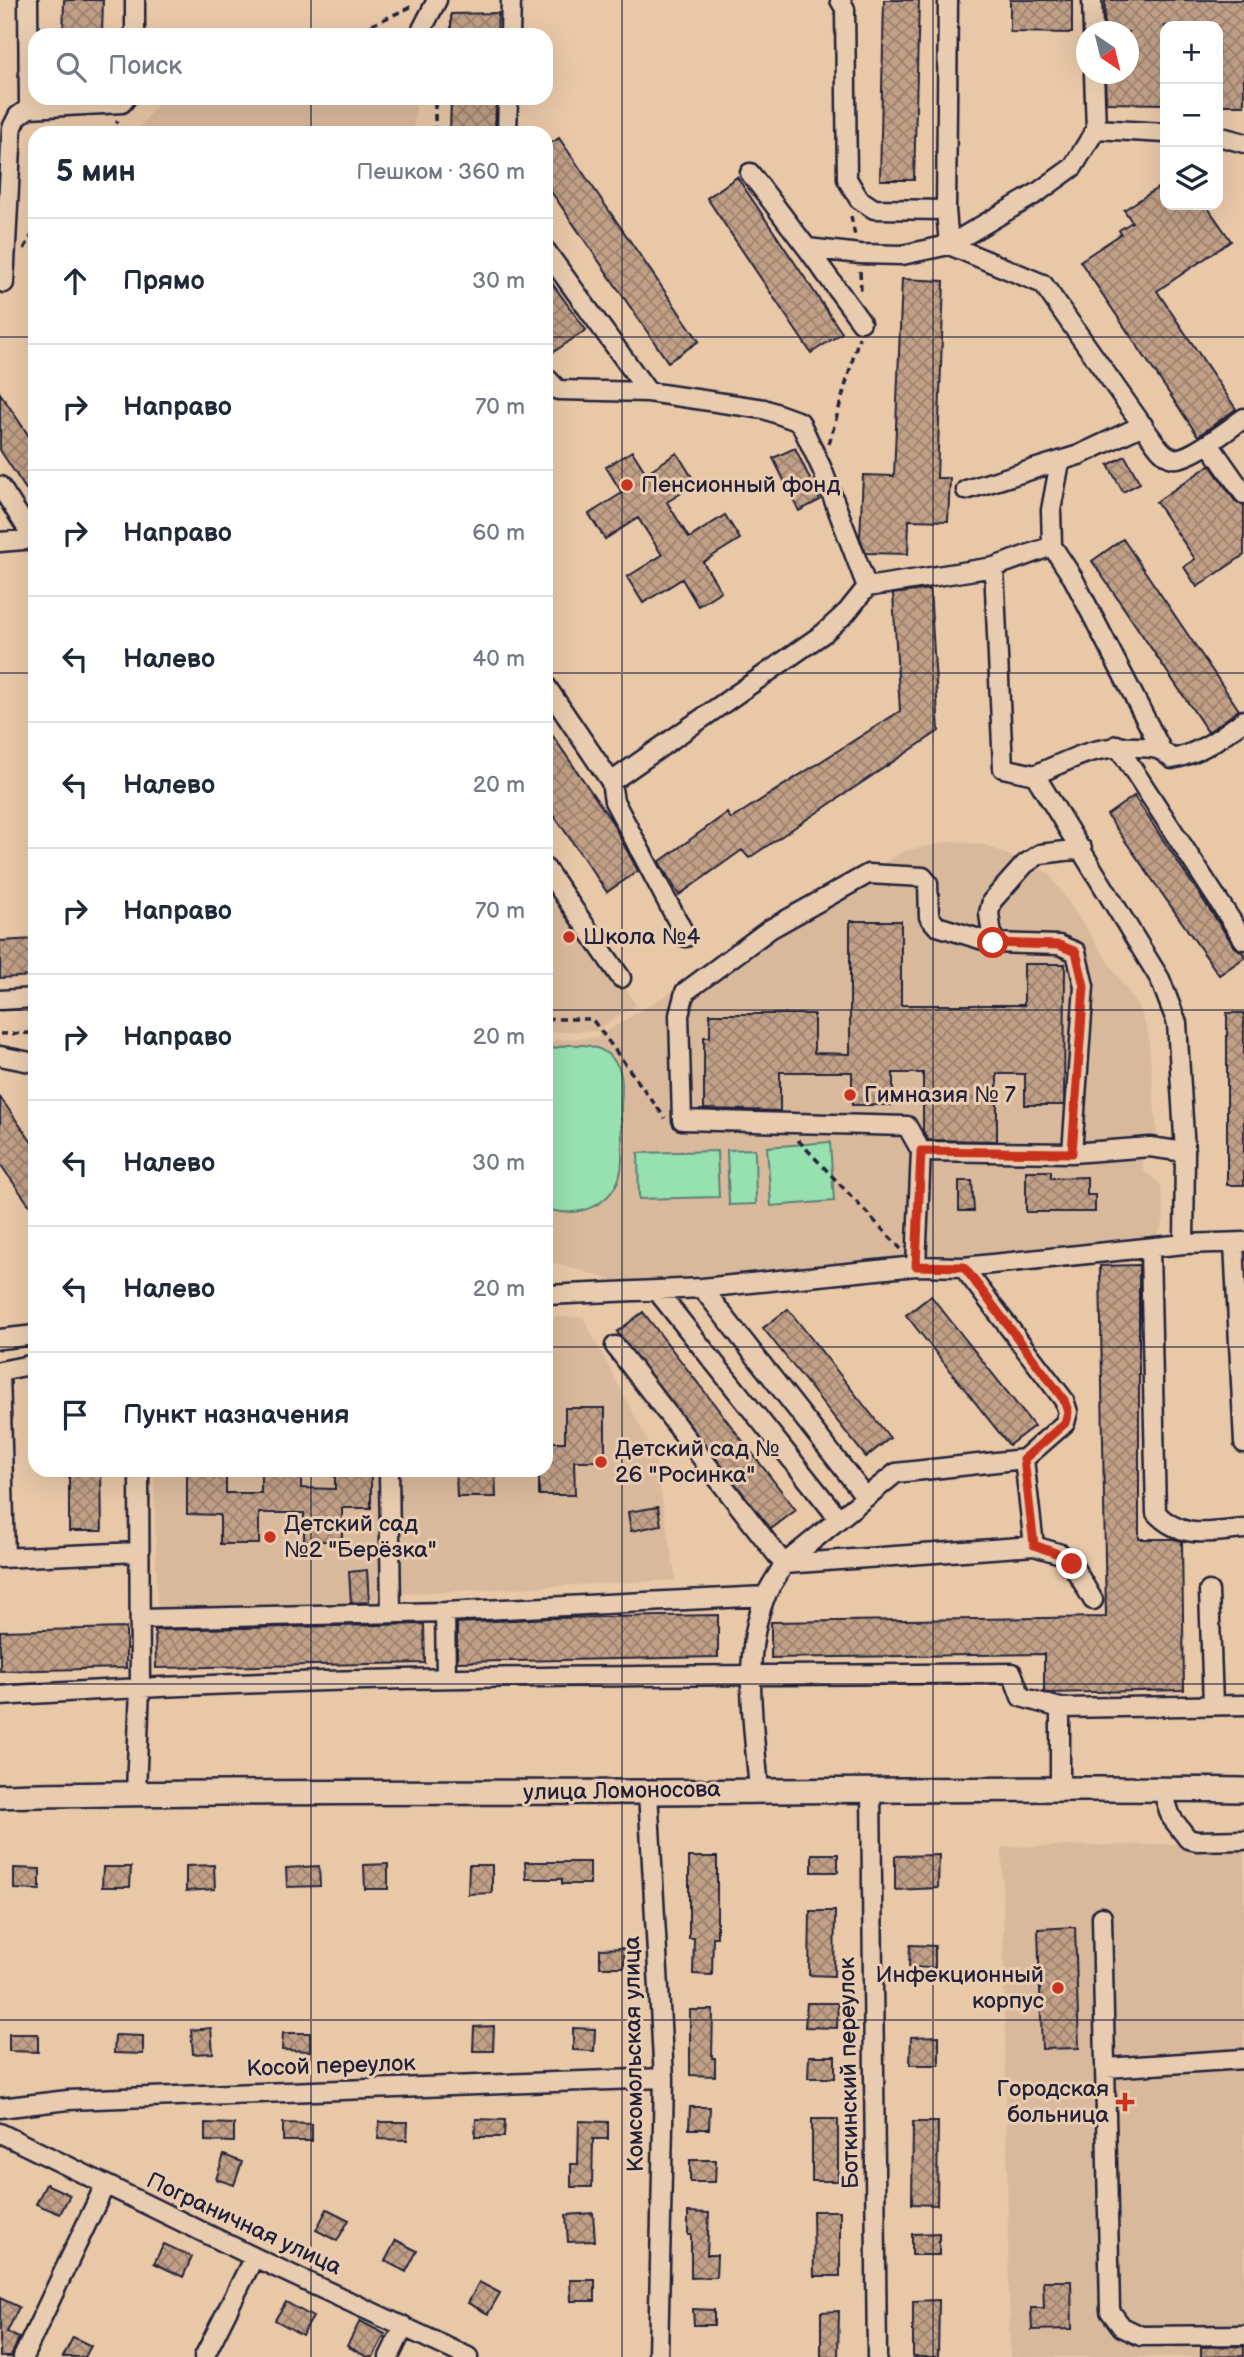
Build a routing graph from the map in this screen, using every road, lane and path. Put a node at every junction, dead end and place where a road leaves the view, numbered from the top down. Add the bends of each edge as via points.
1 (28, 0) edge
2 (135, 0) edge
3 (426, 0) edge
4 (437, 0) edge
5 (511, 0) edge
6 (839, 0) edge
7 (948, 0) edge
8 (1092, 0) edge
9 (1093, 21) edge
10 (28, 28) edge
11 (135, 28) edge
12 (365, 28) edge
13 (423, 28) edge
14 (510, 28) edge
15 (1094, 84) edge
16 (29, 105) edge
17 (85, 105) edge
18 (435, 105) edge
19 (508, 105) edge
20 (29, 108) junction
21 (435, 126) edge
22 (507, 126) edge
23 (1096, 129) junction
24 (1160, 133) edge
25 (1223, 137) edge
26 (1244, 143) edge
27 (750, 173) dead end
28 (946, 210) junction
29 (949, 244) junction
30 (807, 248) junction
31 (553, 261) edge
32 (4, 283) dead end
33 (862, 322) dead end
34 (553, 385) edge
35 (648, 392) junction
36 (1244, 418) edge
37 (1143, 425) junction
38 (1209, 444) junction
39 (1060, 462) junction
40 (0, 486) edge
41 (966, 490) dead end
42 (1244, 494) edge
43 (28, 528) edge
44 (28, 540) edge
45 (0, 542) edge
46 (1052, 547) junction
47 (994, 567) junction
48 (867, 587) junction
49 (553, 696) edge
50 (1244, 720) edge
51 (1117, 745) junction
52 (1161, 749) junction
53 (1035, 775) junction
54 (611, 782) junction
55 (1082, 849) junction
56 (553, 879) edge
57 (686, 937) dead end
58 (1244, 940) edge
59 (993, 943) junction
60 (621, 978) dead end
61 (28, 998) edge
62 (0, 1000) edge
63 (28, 1033) edge
64 (0, 1034) edge
65 (0, 1056) edge
66 (28, 1062) edge
67 (921, 1151) junction
68 (1185, 1152) junction
69 (1072, 1153) junction
70 (1239, 1242) edge
71 (1184, 1244) junction
72 (1150, 1249) junction
73 (916, 1266) junction
74 (964, 1267) junction
75 (702, 1288) junction
76 (657, 1291) junction
77 (553, 1295) edge
78 (28, 1336) edge
79 (0, 1339) edge
80 (615, 1346) dead end
81 (28, 1365) edge
82 (0, 1371) edge
83 (1244, 1443) edge
84 (1024, 1459) junction
85 (139, 1477) edge
86 (389, 1477) edge
87 (866, 1496) junction
88 (839, 1519) junction
89 (1244, 1530) edge
90 (1034, 1545) junction
91 (138, 1552) junction
92 (3, 1558) edge
93 (784, 1564) junction
94 (1209, 1591) dead end
95 (766, 1596) junction
96 (1093, 1600) dead end
97 (445, 1612) junction
98 (391, 1613) junction
99 (140, 1619) junction
100 (750, 1676) junction
101 (446, 1678) junction
102 (140, 1686) junction
103 (0, 1696) edge
104 (1213, 1705) junction
105 (1244, 1705) edge
106 (1060, 1709) junction
107 (1060, 1788) junction
108 (871, 1789) junction
109 (1162, 1789) junction
110 (758, 1790) junction
111 (1244, 1790) edge
112 (649, 1792) junction
113 (136, 1793) junction
114 (0, 1796) edge
115 (1244, 1840) edge
116 (1102, 1917) dead end
117 (1244, 2059) edge
118 (1105, 2068) junction
119 (664, 2078) junction
120 (0, 2108) edge
121 (0, 2133) edge
122 (105, 2185) junction
123 (254, 2257) junction
124 (404, 2326) junction
125 (1244, 2335) edge
126 (24, 2357) edge
127 (204, 2357) edge
128 (389, 2357) edge
129 (468, 2357) edge
130 (658, 2357) edge
131 (877, 2357) edge

1 - 10 street
2 - 11 street
3 - 12 path
4 - 13 street
5 - 14 street
6 - 28 street via 845,9 847,179 859,199 874,209
7 - 28 street
8 - 9 street
15 - 23 street
16 - 20 street
17 - 20 street
18 - 21 path
19 - 22 street
20 - 32 street via 12,128
23 - 24 street
23 - 29 street via 1073,167
25 - 26 street
27 - 30 street
28 - 29 street
29 - 30 street via 902,255
29 - 37 street via 1043,284
30 - 33 street
31 - 35 street
34 - 35 street via 558,390
35 - 48 street via 764,409 800,422
36 - 38 street
37 - 38 street via 1170,458 1178,459
37 - 39 street
38 - 42 street
39 - 41 street
39 - 46 street via 1051,510
40 - 43 street
44 - 45 street
46 - 47 street
46 - 52 street via 1073,578
47 - 48 street
47 - 53 street via 1003,768
48 - 54 street via 824,633
49 - 54 street
50 - 52 street via 1209,746 1186,756 1172,759
51 - 52 street
51 - 53 street via 1092,750
51 - 58 street
53 - 55 street
54 - 57 street via 614,801
55 - 59 street via 1040,854 1026,864 992,901
55 - 68 street via 1160,979 1177,1023
56 - 60 street
59 - 67 street via 937,926 929,917 928,883 923,877 868,874 770,929 685,992 679,1015 682,1121 906,1126
59 - 69 street via 1059,945 1076,952 1084,986
61 - 62 street
63 - 64 path
65 - 66 street
67 - 69 street
67 - 73 street
68 - 69 street via 1150,1147
68 - 71 street
70 - 71 street
70 - 83 street
71 - 72 street
72 - 74 street
72 - 89 street via 1156,1513 1167,1525 1193,1533
73 - 74 street
73 - 75 street
74 - 84 street via 1064,1400 1068,1412 1065,1423
75 - 76 street
75 - 87 street
76 - 77 street
76 - 88 street
78 - 79 street
80 - 93 street
81 - 82 street
82 - 92 street
84 - 87 street via 896,1473
84 - 90 street
85 - 91 street
86 - 98 street
87 - 88 street
88 - 93 street
90 - 93 street
90 - 96 street via 1072,1564
91 - 92 street
91 - 99 street
93 - 95 street
94 - 104 street
95 - 97 street
95 - 100 street via 754,1634
97 - 98 street
97 - 101 street
98 - 99 street
99 - 102 street
100 - 101 street
100 - 106 street via 1012,1673 1021,1698
100 - 110 street
101 - 102 street
102 - 103 street
102 - 113 street
104 - 105 street
104 - 106 street
106 - 107 street
107 - 108 main road, улица Ломоносова
107 - 109 main road, улица Ломоносова
108 - 110 main road, улица Ломоносова
108 - 131 street, Боткинский переулок
109 - 111 main road, улица Ломоносова
109 - 115 street via 1171,1817 1188,1839
110 - 112 main road, улица Ломоносова
112 - 113 main road, улица Ломоносова
112 - 119 street, Комсомольская улица
113 - 114 main road, улица Ломоносова
116 - 118 street
117 - 118 street
118 - 125 street via 1110,2311 1122,2327 1141,2336
119 - 120 street, Косой переулок via 68,2100
119 - 130 street, Комсомольская улица
121 - 122 street, Пограничная улица
122 - 123 street, Пограничная улица
122 - 126 street
123 - 124 street, Пограничная улица
123 - 127 street
124 - 128 street
124 - 129 street, Пограничная улица

